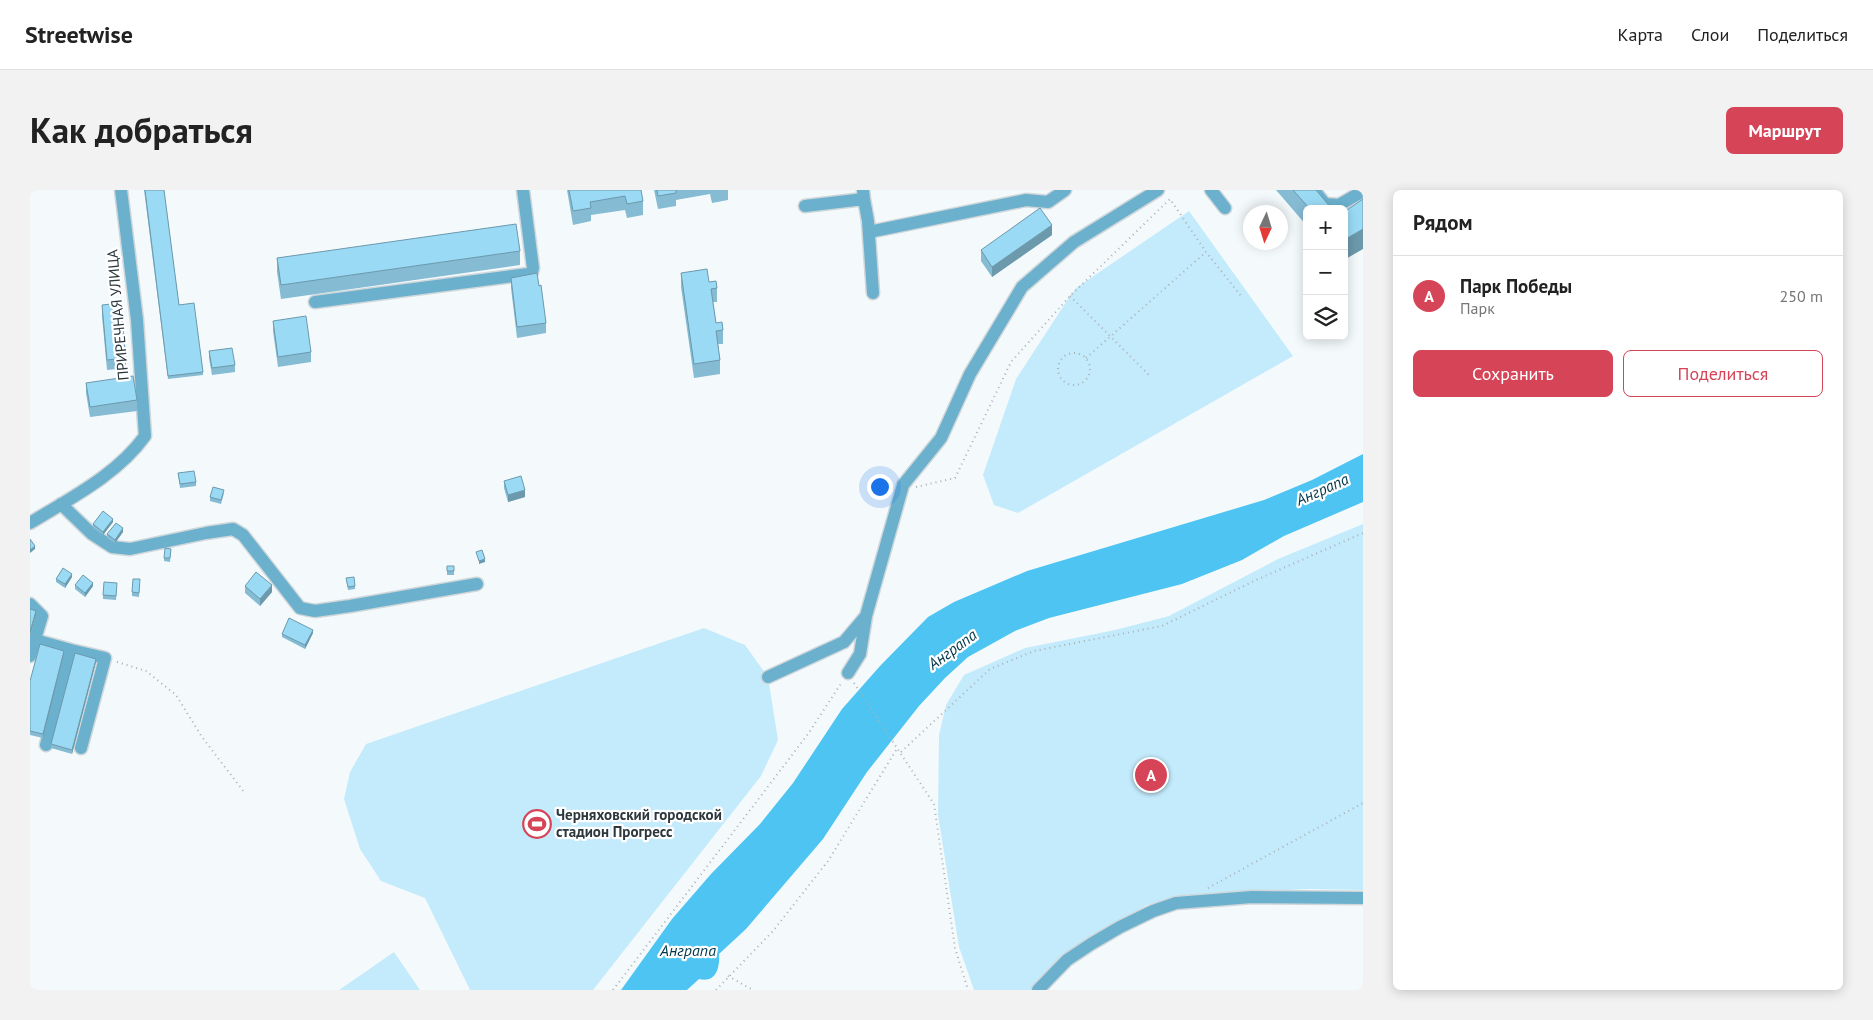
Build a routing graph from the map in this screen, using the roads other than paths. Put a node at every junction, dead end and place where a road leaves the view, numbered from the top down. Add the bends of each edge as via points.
1 (121, 190) edge
2 (523, 190) edge
3 (1064, 190) edge
4 (1158, 190) edge
5 (1211, 190) edge
6 (1314, 190) edge
7 (1363, 191) edge
8 (863, 195) edge
9 (805, 206) dead end
10 (1225, 208) dead end
11 (869, 232) junction
12 (874, 292) dead end
13 (315, 302) dead end
14 (61, 504) junction
15 (30, 523) edge
16 (477, 584) dead end
17 (30, 604) edge
18 (866, 616) junction
19 (35, 640) junction
20 (71, 650) junction
21 (30, 656) edge
22 (848, 673) road end
23 (768, 677) dead end
24 (46, 745) dead end
25 (81, 748) dead end
26 (1363, 898) edge
27 (1038, 990) edge

1 - 14 street, ПРИРЕЧНАЯ УЛИЦА via 145,436 127,458
2 - 13 street via 532,272
3 - 11 street via 1048,202 1026,200
4 - 18 street via 1074,242 1022,287 970,374 941,438 903,486
5 - 10 street
6 - 7 street via 1325,204 1339,205
8 - 9 street
8 - 11 street
11 - 12 street
14 - 15 street
14 - 16 street via 92,534 112,547 130,550 234,529 243,534 300,608 315,611
17 - 19 street via 42,616
18 - 22 street via 860,654
18 - 23 street via 844,642
19 - 20 street
19 - 21 street
20 - 24 street
20 - 25 street via 105,658
26 - 27 street via 1252,897 1176,903 1120,927 1091,944 1066,960

